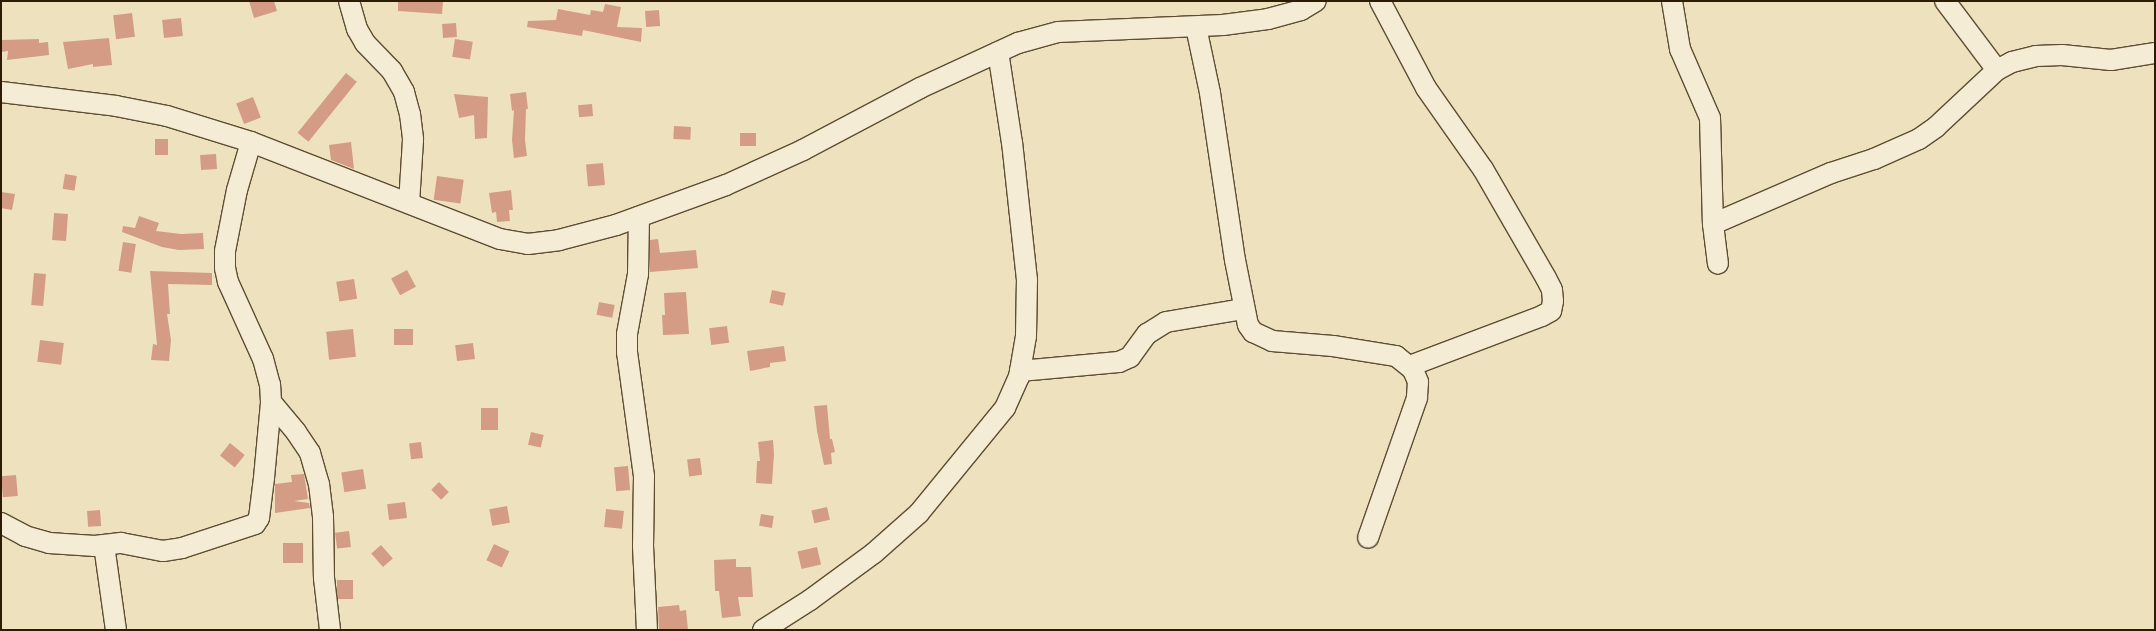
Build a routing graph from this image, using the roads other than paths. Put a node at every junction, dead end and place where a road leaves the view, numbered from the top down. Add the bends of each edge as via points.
1 (349, 1) edge
2 (1316, 1) edge
3 (1380, 1) edge
4 (1672, 1) edge
5 (1945, 1) edge
6 (1196, 27) junction
7 (998, 52) junction
8 (2155, 53) edge
9 (1997, 70) junction
10 (1, 92) edge
11 (252, 142) junction
12 (409, 202) junction
13 (639, 217) junction
14 (1713, 224) junction
15 (1718, 264) dead end
16 (1244, 309) junction
17 (1410, 366) junction
18 (1020, 371) junction
19 (271, 402) junction
20 (1, 523) edge
21 (1368, 538) dead end
22 (104, 545) junction
23 (116, 630) edge
24 (330, 630) edge
25 (647, 630) edge
26 (763, 630) edge

1 - 12 street via 365,43 392,71 404,92 413,140
2 - 6 street via 1301,10 1268,19
3 - 17 street via 1426,88 1483,169 1546,278 1554,301 1551,311 1542,316
4 - 14 street via 1680,50 1710,118
5 - 9 street
6 - 7 street via 1058,32
6 - 16 street via 1210,92
7 - 13 street via 920,88 803,150 726,185
7 - 18 street via 1027,280 1026,336
8 - 9 street via 2111,60 2036,56
9 - 14 street via 1919,139
10 - 11 street via 116,106 166,116
11 - 12 street
11 - 19 street via 237,190 225,251 225,268 228,282 263,359
12 - 13 street via 500,239 528,244 559,240
13 - 25 street via 638,274 627,334 627,352 644,476
14 - 15 street
16 - 17 street via 1253,332 1272,341 1396,356
16 - 18 street via 1166,322 1147,334 1130,357 1119,362
17 - 21 street via 1418,382 1417,398
18 - 26 street via 1005,408 919,513 874,553
19 - 22 street via 260,510 255,524 163,551 121,543
19 - 24 street via 310,454 319,484
20 - 22 street via 24,536 49,544
22 - 23 street

